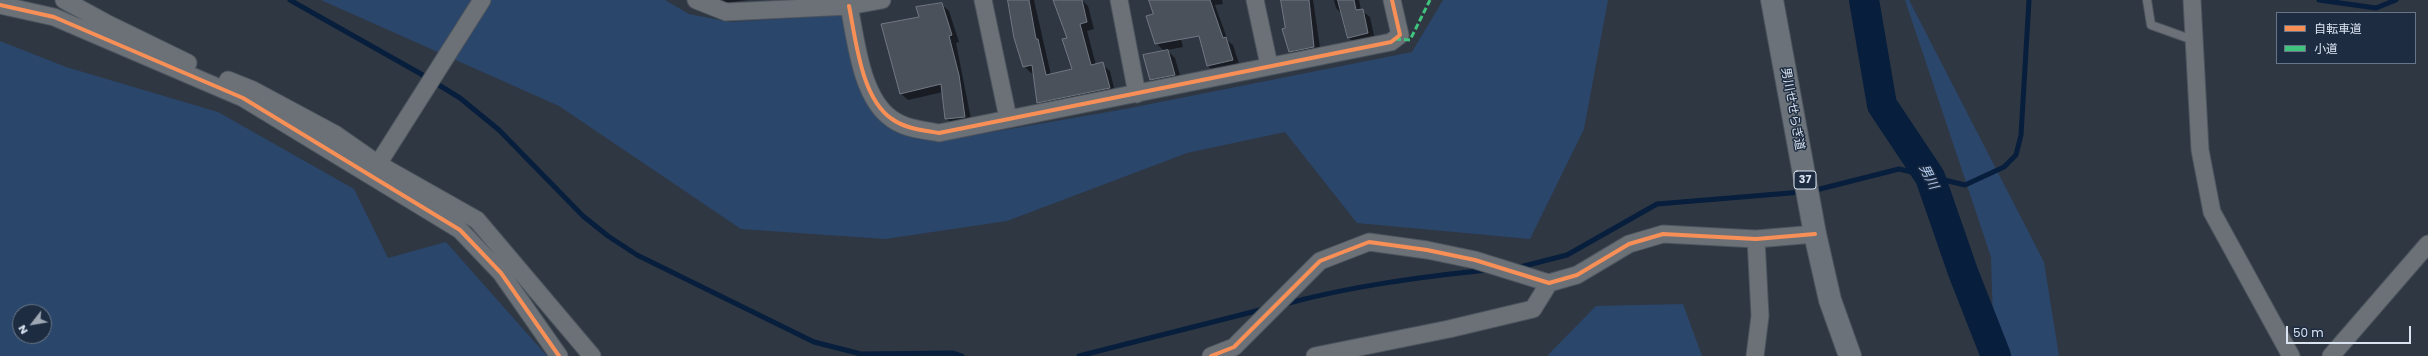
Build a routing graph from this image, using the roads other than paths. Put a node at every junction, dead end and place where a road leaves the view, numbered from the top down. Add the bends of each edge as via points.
1 (64, 0) edge
2 (482, 0) edge
3 (696, 0) edge
4 (882, 0) edge
5 (983, 0) edge
6 (1119, 0) edge
7 (1255, 0) edge
8 (1392, 0) edge
9 (1772, 0) edge
10 (2147, 0) edge
11 (2192, 0) edge
12 (0, 5) edge
13 (849, 6) junction
14 (2193, 40) junction
15 (1268, 65) junction
16 (1137, 94) junction
17 (1008, 118) junction
18 (378, 164) junction
19 (1815, 234) junction
20 (1756, 239) junction
21 (2428, 244) edge
22 (1549, 283) junction
23 (559, 356) edge
24 (592, 356) edge
25 (1211, 356) edge
26 (1315, 356) edge
27 (1755, 356) edge
28 (1850, 356) edge
29 (2291, 356) edge
30 (2331, 356) edge

1 - 18 street via 202,69 253,90 335,134
2 - 18 street
3 - 13 street via 726,12
4 - 13 street
5 - 17 street
6 - 16 street
7 - 15 street
8 - 15 street via 1400,35 1391,42
9 - 19 main road, 男川せせらぎ道 / 37
10 - 14 lane via 2151,25
11 - 14 street
12 - 23 street via 54,17 243,98 460,230 501,273
13 - 17 street via 866,81 875,101 892,119 912,128 940,133
14 - 29 street via 2200,150 2212,212
15 - 16 street
16 - 17 street
18 - 24 street via 477,220
19 - 20 street
19 - 28 main road, 男川せせらぎ道 / 37 via 1830,300
20 - 22 street via 1663,234 1630,244 1577,275
20 - 27 street via 1760,316
21 - 30 street
22 - 25 street via 1475,260 1369,242 1320,261 1234,347
22 - 26 street via 1533,309

